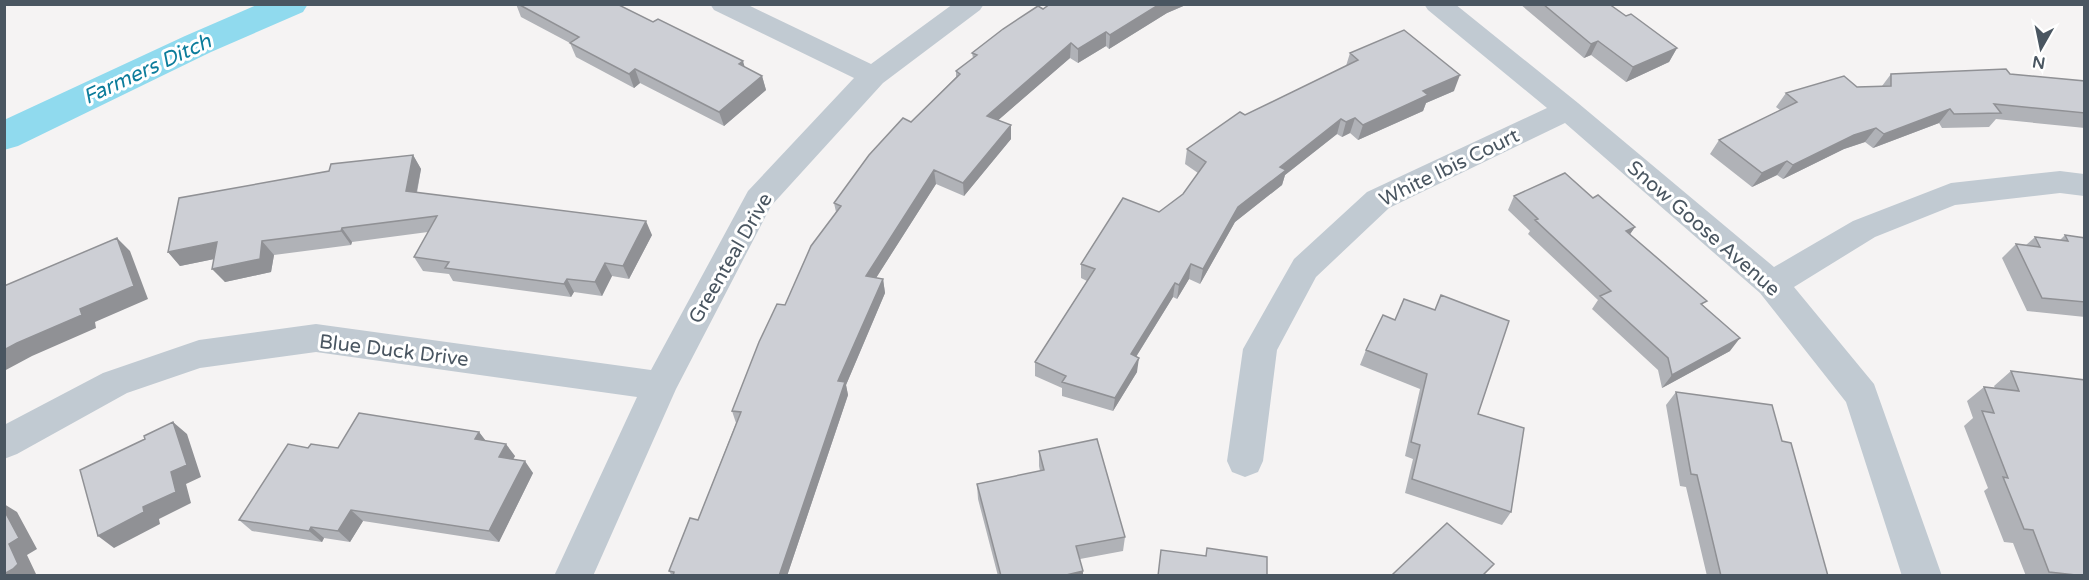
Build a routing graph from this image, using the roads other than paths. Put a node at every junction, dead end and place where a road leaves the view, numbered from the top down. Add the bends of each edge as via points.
1 (723, 4) edge
2 (971, 4) edge
3 (1437, 4) edge
4 (873, 76) junction
5 (1568, 110) junction
6 (2085, 185) edge
7 (1772, 284) junction
8 (660, 386) junction
9 (4, 443) edge
10 (1245, 461) dead end
11 (573, 576) edge
12 (1922, 576) edge

1 - 4 street
2 - 4 street, Greenteal Drive
3 - 5 street, Snow Goose Avenue
4 - 8 street, Greenteal Drive via 759,198
5 - 7 street, Snow Goose Avenue
5 - 10 street, White Ibis Court via 1378,200 1305,268 1260,349
6 - 7 street via 2060,182 1951,194 1864,229
7 - 12 street, Snow Goose Avenue via 1861,395
8 - 9 street, Blue Duck Drive via 316,338 199,354 115,383
8 - 11 street, Greenteal Drive

